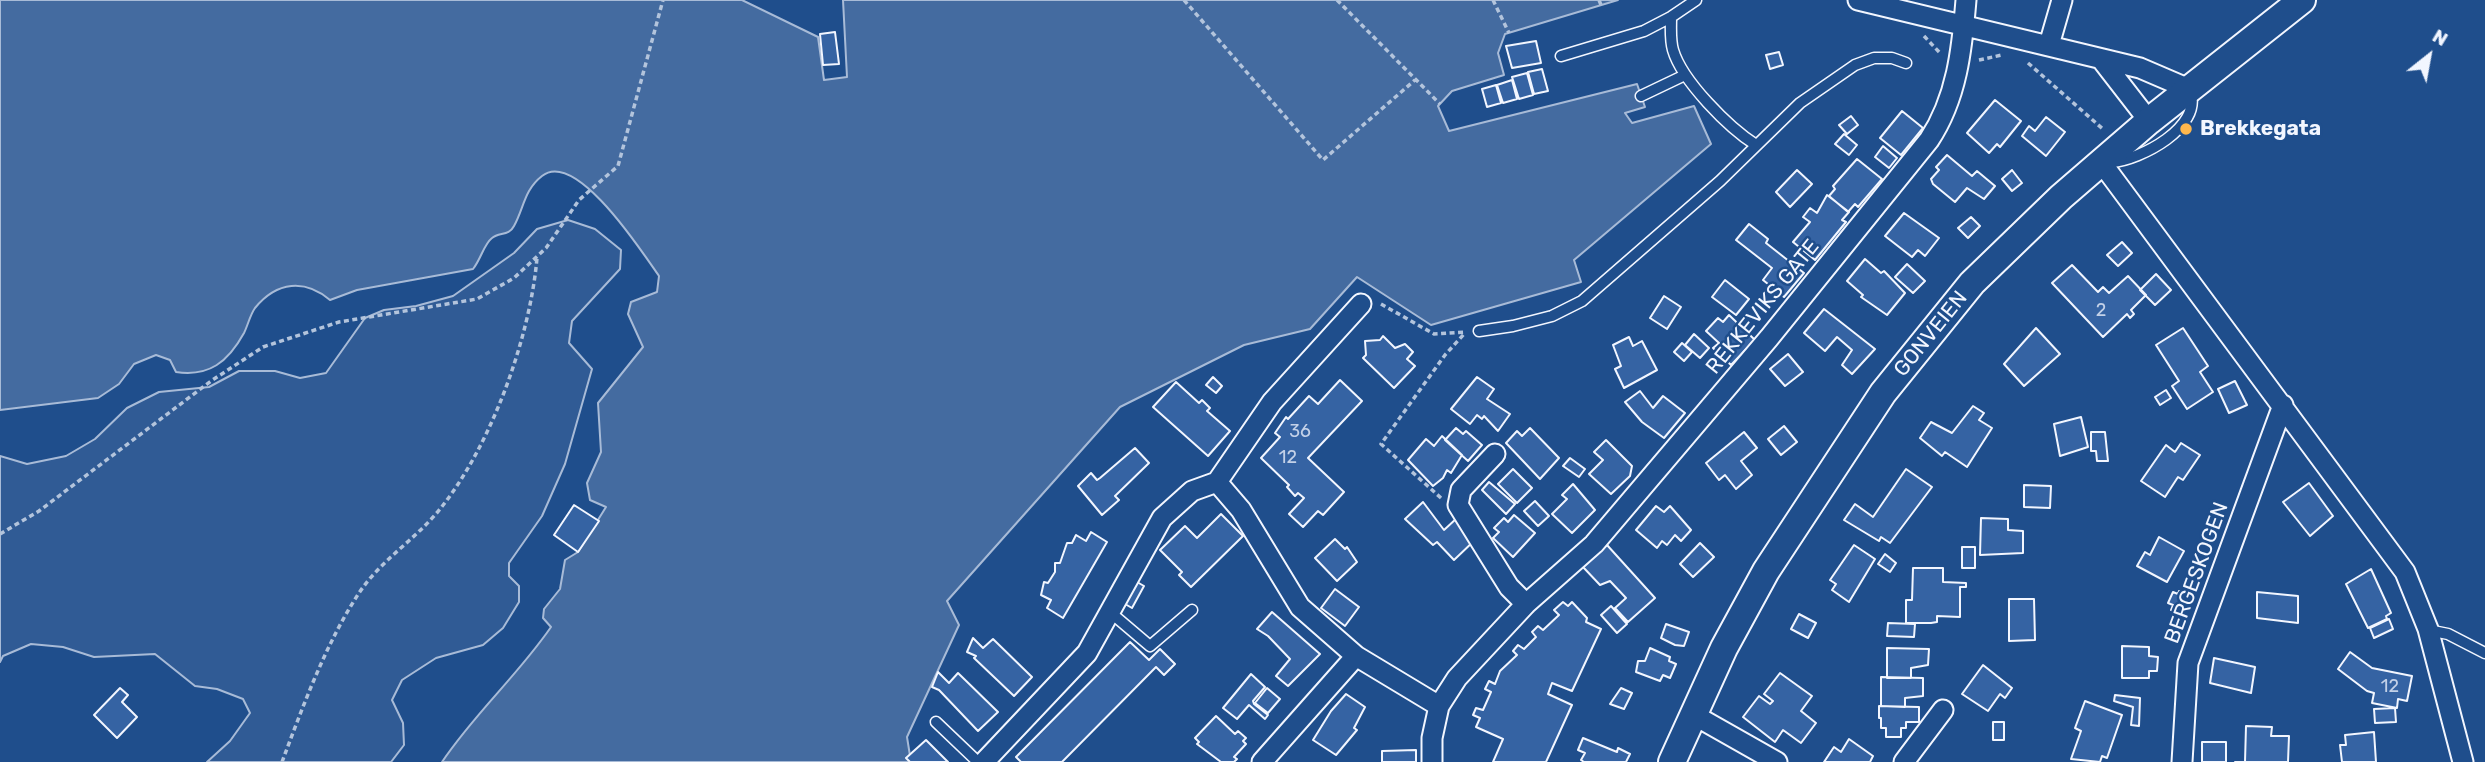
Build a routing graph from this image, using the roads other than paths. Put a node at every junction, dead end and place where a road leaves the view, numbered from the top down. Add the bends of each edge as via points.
1 (1696, 0) edge
2 (1857, 0) edge
3 (1966, 0) edge
4 (2062, 0) edge
5 (2302, 0) edge
6 (1671, 18) junction
7 (1964, 26) junction
8 (2049, 45) junction
9 (1561, 56) dead end
10 (2101, 58) junction
11 (1906, 63) dead end
12 (1685, 75) junction
13 (2189, 89) junction
14 (1641, 96) dead end
15 (2149, 121) junction
16 (1756, 145) junction
17 (2101, 162) junction
18 (1361, 304) road end
19 (1479, 331) road end
20 (2283, 405) junction
21 (1495, 454) dead end
22 (1217, 482) junction
23 (1526, 604) junction
24 (1192, 610) dead end
25 (1110, 612) junction
26 (2427, 629) junction
27 (2485, 653) edge
28 (1356, 656) junction
29 (1439, 706) junction
30 (1943, 710) dead end
31 (1693, 715) junction
32 (936, 722) dead end
33 (978, 762) edge
34 (984, 762) edge
35 (1262, 762) edge
36 (1432, 762) edge
37 (1672, 762) edge
38 (1777, 762) edge
39 (1905, 762) edge
40 (2182, 762) edge
41 (2463, 762) edge

1 - 6 lane
2 - 7 street
3 - 7 street, REKKEVIKS GATE
4 - 8 street
5 - 13 street, GONVEIEN
6 - 9 lane
6 - 12 lane via 1673,51
7 - 8 street
7 - 23 street, REKKEVIKS GATE via 1955,83 1929,140 1594,544
8 - 10 street
10 - 13 street via 2140,68
10 - 15 street
11 - 16 lane via 1874,58 1855,65 1800,103
12 - 14 lane
12 - 16 lane
13 - 15 street, GONVEIEN
13 - 17 lane via 2194,101 2190,115 2168,137 2129,161
15 - 17 street, GONVEIEN
16 - 19 lane via 1669,228 1582,301 1552,316
17 - 20 street
17 - 31 street, GONVEIEN via 1972,283 1883,393 1766,571
18 - 22 street via 1272,402
20 - 26 street via 2405,572
20 - 40 street, BERGESKOGEN via 2188,663
21 - 23 street via 1461,490 1458,505 1509,587
22 - 25 street via 1192,491 1163,518
22 - 28 street via 1241,510 1300,607
23 - 29 street, REKKEVIKS GATE via 1457,678
24 - 25 lane via 1150,646
25 - 34 street via 1087,653
26 - 27 lane
26 - 41 street
28 - 29 street
28 - 35 street
29 - 36 street, REKKEVIKS GATE
30 - 39 street
31 - 37 street, GONVEIEN
31 - 38 street
32 - 33 lane

